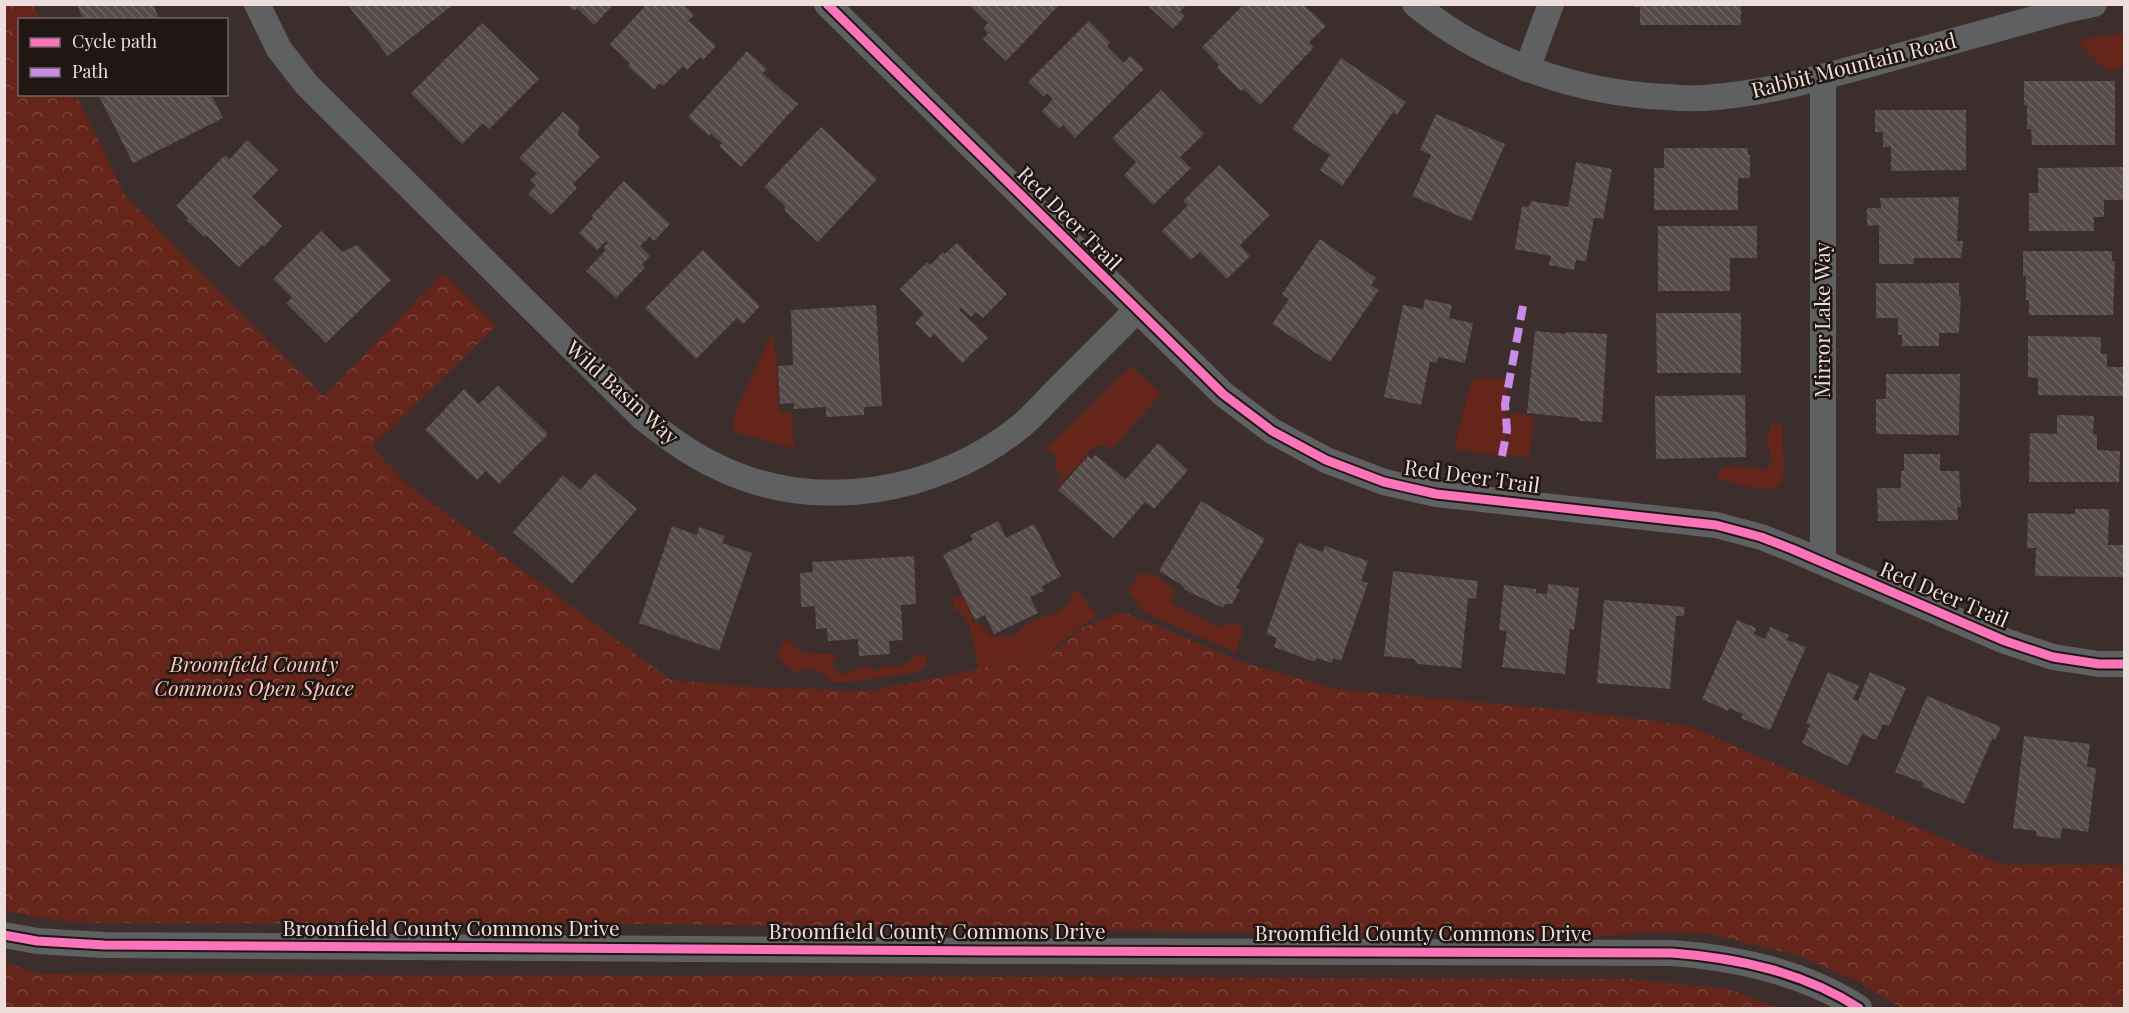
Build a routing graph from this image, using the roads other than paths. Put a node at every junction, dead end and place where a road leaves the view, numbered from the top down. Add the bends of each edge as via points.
1 (257, 4) edge
2 (827, 4) edge
3 (1415, 4) edge
4 (1551, 4) edge
5 (2094, 4) edge
6 (1527, 69) junction
7 (1822, 77) junction
8 (1137, 310) junction
9 (1822, 562) junction
10 (2124, 664) edge
11 (4, 935) edge
12 (1859, 1008) edge

1 - 8 street, Wild Basin Way via 279,50 307,85 642,417 678,445 717,467 759,483 803,491 853,493 940,474 986,451 1022,425
2 - 8 street, Red Deer Trail
3 - 6 street, Rabbit Mountain Road via 1475,45
4 - 6 street
5 - 7 street, Rabbit Mountain Road
6 - 7 street, Rabbit Mountain Road via 1593,89 1700,99 1762,92
7 - 9 street, Mirror Lake Way
8 - 9 street, Red Deer Trail via 1223,394 1272,431 1326,460 1384,482 1436,494 1716,525 1761,537
9 - 10 street, Red Deer Trail via 2005,641 2053,657
11 - 12 street, Broomfield County Commons Drive via 104,945 1672,953 1760,966 1809,982

